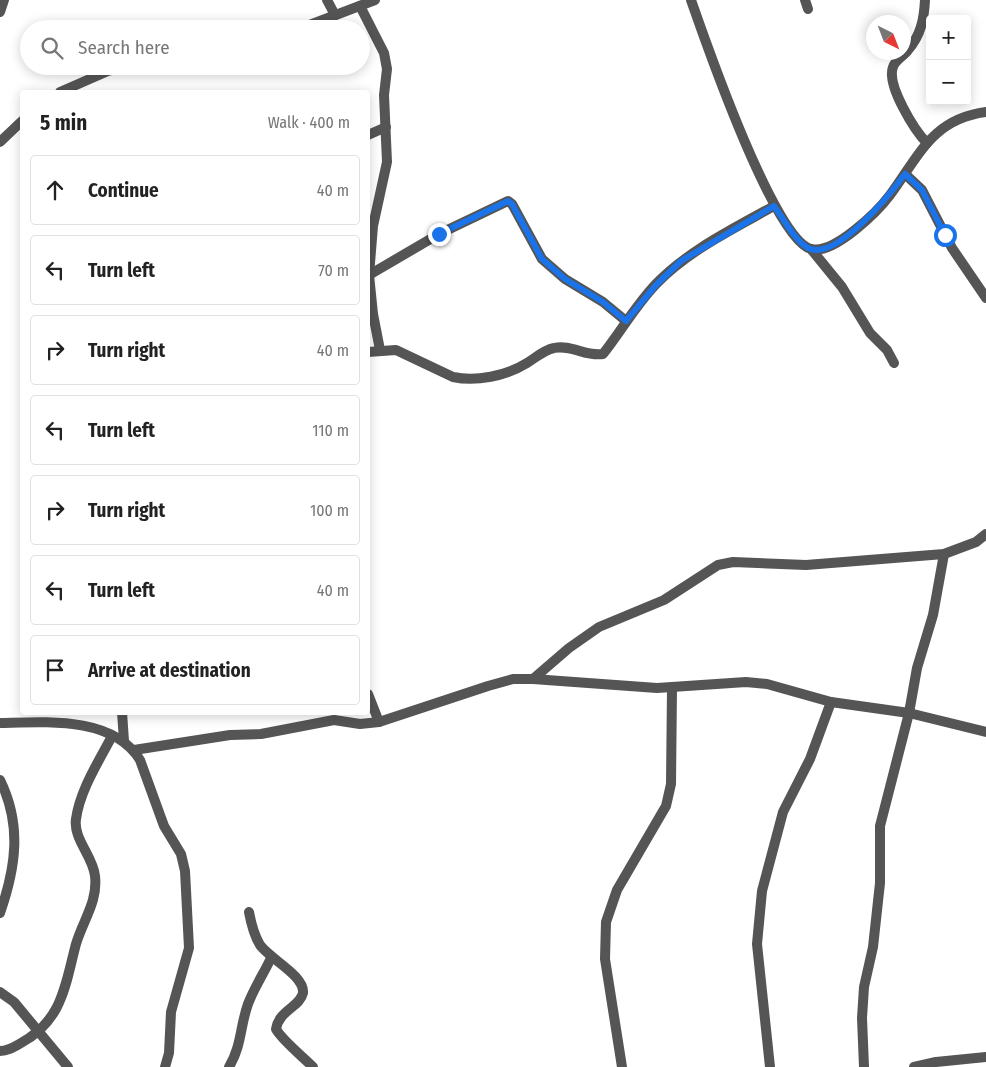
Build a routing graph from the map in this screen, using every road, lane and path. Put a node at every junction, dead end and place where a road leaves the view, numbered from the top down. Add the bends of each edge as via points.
1 (4, 0) edge
2 (326, 0) edge
3 (375, 0) edge
4 (691, 0) edge
5 (925, 0) edge
6 (360, 6) junction
7 (0, 12) edge
8 (335, 15) junction
9 (322, 20) edge
10 (367, 20) edge
11 (370, 27) edge
12 (99, 75) edge
13 (65, 90) edge
14 (986, 112) edge
15 (20, 124) edge
16 (386, 126) junction
17 (370, 134) edge
18 (0, 142) edge
19 (927, 143) junction
20 (905, 174) junction
21 (774, 206) junction
22 (811, 249) junction
23 (370, 263) edge
24 (370, 274) edge
25 (370, 297) edge
26 (986, 298) edge
27 (626, 321) junction
28 (380, 350) junction
29 (370, 352) edge
30 (894, 363) dead end
31 (986, 534) edge
32 (944, 554) junction
33 (533, 679) junction
34 (672, 688) junction
35 (370, 699) edge
36 (831, 702) junction
37 (908, 713) junction
38 (122, 715) edge
39 (0, 722) edge
40 (380, 722) junction
41 (986, 732) edge
42 (112, 736) junction
43 (124, 741) junction
44 (134, 750) junction
45 (0, 780) edge
46 (249, 912) dead end
47 (0, 913) edge
48 (271, 958) junction
49 (0, 992) edge
50 (38, 1032) junction
51 (0, 1051) edge
52 (986, 1057) edge
53 (68, 1067) edge
54 (165, 1067) edge
55 (229, 1067) edge
56 (313, 1067) edge
57 (622, 1067) edge
58 (770, 1067) edge
59 (864, 1067) edge
60 (914, 1067) edge

1 - 7 street
2 - 8 street
3 - 6 street
4 - 21 street via 731,111
5 - 19 street via 925,16 918,36 892,72 901,103 914,129
6 - 8 street
6 - 10 street
8 - 9 street
11 - 16 street via 386,61
12 - 13 street
14 - 19 street via 945,125
15 - 18 street
16 - 17 street
16 - 23 street via 387,162 373,226
19 - 20 street
20 - 22 street via 877,210 852,231 821,250
20 - 26 street via 922,190 952,248
21 - 22 street via 804,245
21 - 27 street via 681,261
22 - 30 street via 842,287 870,333 887,350
24 - 27 street via 439,234 508,201 542,259
25 - 28 street
27 - 28 street via 603,354 561,346 551,348 512,370 475,379 453,377 405,353
28 - 29 street
31 - 32 street via 976,542
32 - 33 street via 806,566 733,562 718,565 664,600 599,628 569,648
32 - 37 street via 933,615
33 - 34 street
33 - 40 street via 513,679 488,686
34 - 36 street via 768,684
34 - 57 street via 671,784 666,806 616,890 606,922 605,959
35 - 40 street
36 - 37 street
36 - 58 street via 810,759 783,812 762,890 757,944
37 - 41 street
37 - 59 street via 880,826 880,883 863,1002
38 - 43 street
39 - 42 street via 67,722
40 - 44 street via 360,724 334,720 260,734 230,735
42 - 43 street
42 - 50 street via 89,779 76,818 78,835 95,875 96,895 76,943 61,1001
43 - 44 street
44 - 54 street via 164,826 181,854 185,871 189,948 171,1012
45 - 47 street via 13,811 14,842 14,862
46 - 48 street via 252,928
48 - 55 street via 249,1002 240,1043
48 - 56 street via 295,975 303,990 297,1003 282,1014 276,1029
49 - 50 street via 14,1002
50 - 51 street
50 - 53 street
52 - 60 street

